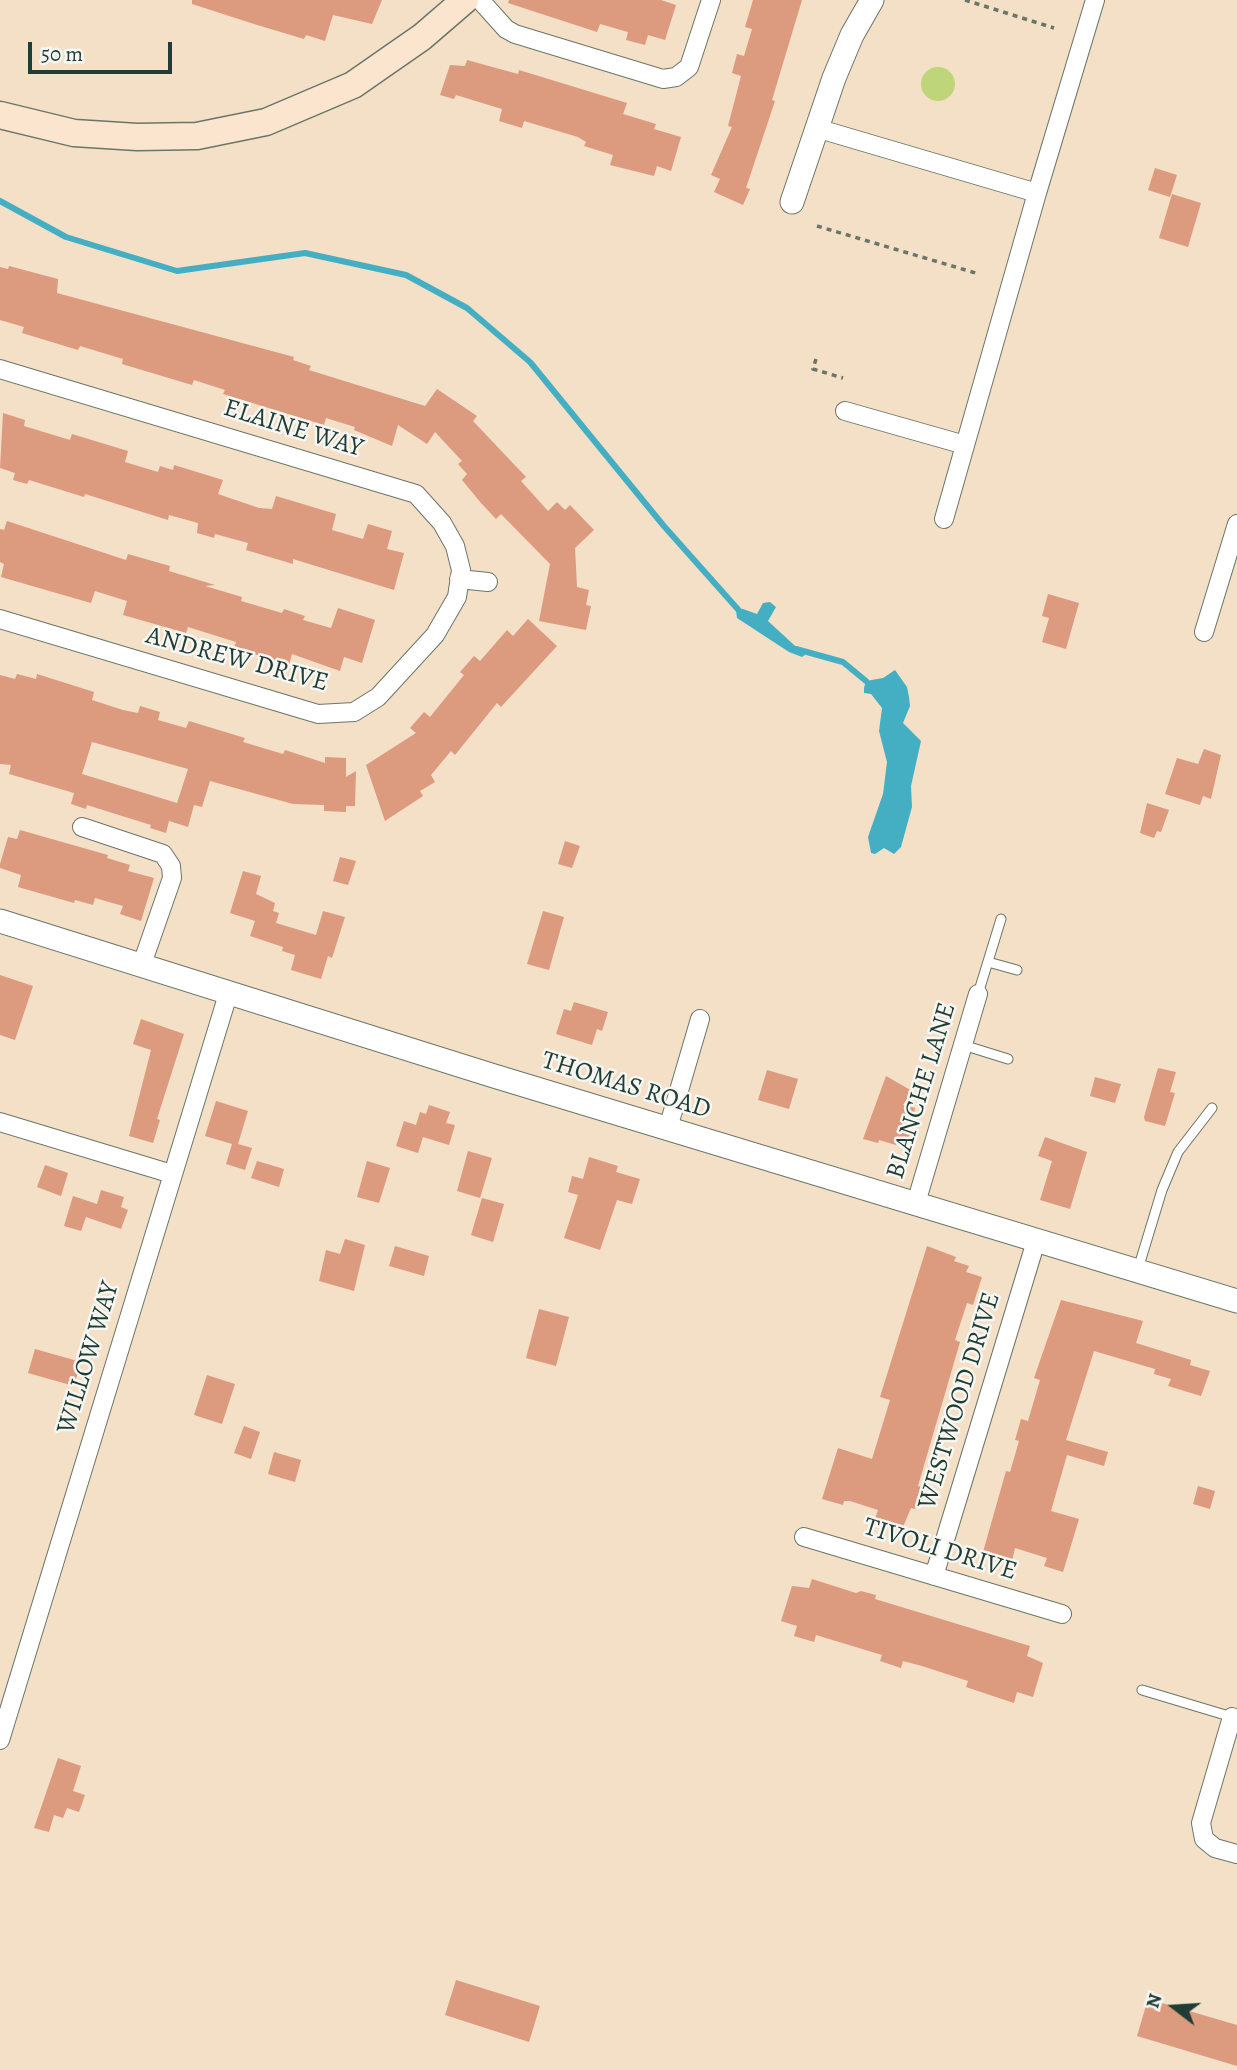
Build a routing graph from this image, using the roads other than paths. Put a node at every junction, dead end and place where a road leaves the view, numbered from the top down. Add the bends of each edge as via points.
1 (465, 0) edge
2 (480, 0) edge
3 (711, 0) edge
4 (872, 0) edge
5 (1095, 0) edge
6 (0, 115) edge
7 (817, 128) junction
8 (1037, 193) junction
9 (792, 202) dead end
10 (0, 369) edge
11 (845, 411) dead end
12 (965, 445) junction
13 (944, 519) dead end
14 (1237, 524) edge
15 (459, 579) junction
16 (488, 582) dead end
17 (0, 619) edge
18 (1204, 632) dead end
19 (435, 635) joint
20 (82, 827) dead end
21 (1001, 919) dead end
22 (0, 921) edge
23 (988, 962) junction
24 (142, 964) junction
25 (1017, 970) dead end
26 (229, 991) junction
27 (978, 994) joint
28 (700, 1019) dead end
29 (963, 1045) junction
30 (1008, 1059) dead end
31 (1212, 1108) dead end
32 (0, 1122) edge
33 (668, 1128) junction
34 (172, 1174) junction
35 (916, 1203) junction
36 (1036, 1241) junction
37 (1138, 1271) junction
38 (1237, 1301) edge
39 (804, 1537) dead end
40 (934, 1576) junction
41 (1062, 1614) dead end
42 (1142, 1690) dead end
43 (1232, 1717) joint
44 (0, 1740) edge
45 (1237, 1854) edge

1 - 6 main road via 353,85 266,121 197,136 136,137 74,134
2 - 3 street via 515,34 663,79 676,77 689,67
4 - 7 street via 852,34
5 - 8 street
7 - 8 street
7 - 9 street
8 - 12 street
10 - 15 street, ELAINE WAY via 416,494 455,546
11 - 12 street
12 - 13 street
14 - 18 street
15 - 16 street
15 - 19 street, ELAINE WAY via 457,597
17 - 19 street, ANDREW DRIVE via 317,713 354,712 378,697
20 - 24 street via 163,853 171,866 172,878
21 - 23 lane
22 - 24 street, THOMAS ROAD
23 - 25 lane
23 - 27 lane
24 - 26 street, THOMAS ROAD
26 - 33 street, THOMAS ROAD
26 - 34 street, WILLOW WAY
27 - 29 street, BLANCHE LANE
28 - 33 street
29 - 30 lane
29 - 35 street, BLANCHE LANE
31 - 37 lane via 1178,1152
32 - 34 street
33 - 35 street, THOMAS ROAD
34 - 44 street, WILLOW WAY
35 - 36 street, THOMAS ROAD
36 - 37 street, THOMAS ROAD
36 - 40 street, WESTWOOD DRIVE
37 - 38 street, THOMAS ROAD
39 - 40 street, TIVOLI DRIVE
40 - 41 street, TIVOLI DRIVE
42 - 43 lane
43 - 45 street via 1201,1823 1204,1839 1215,1848

